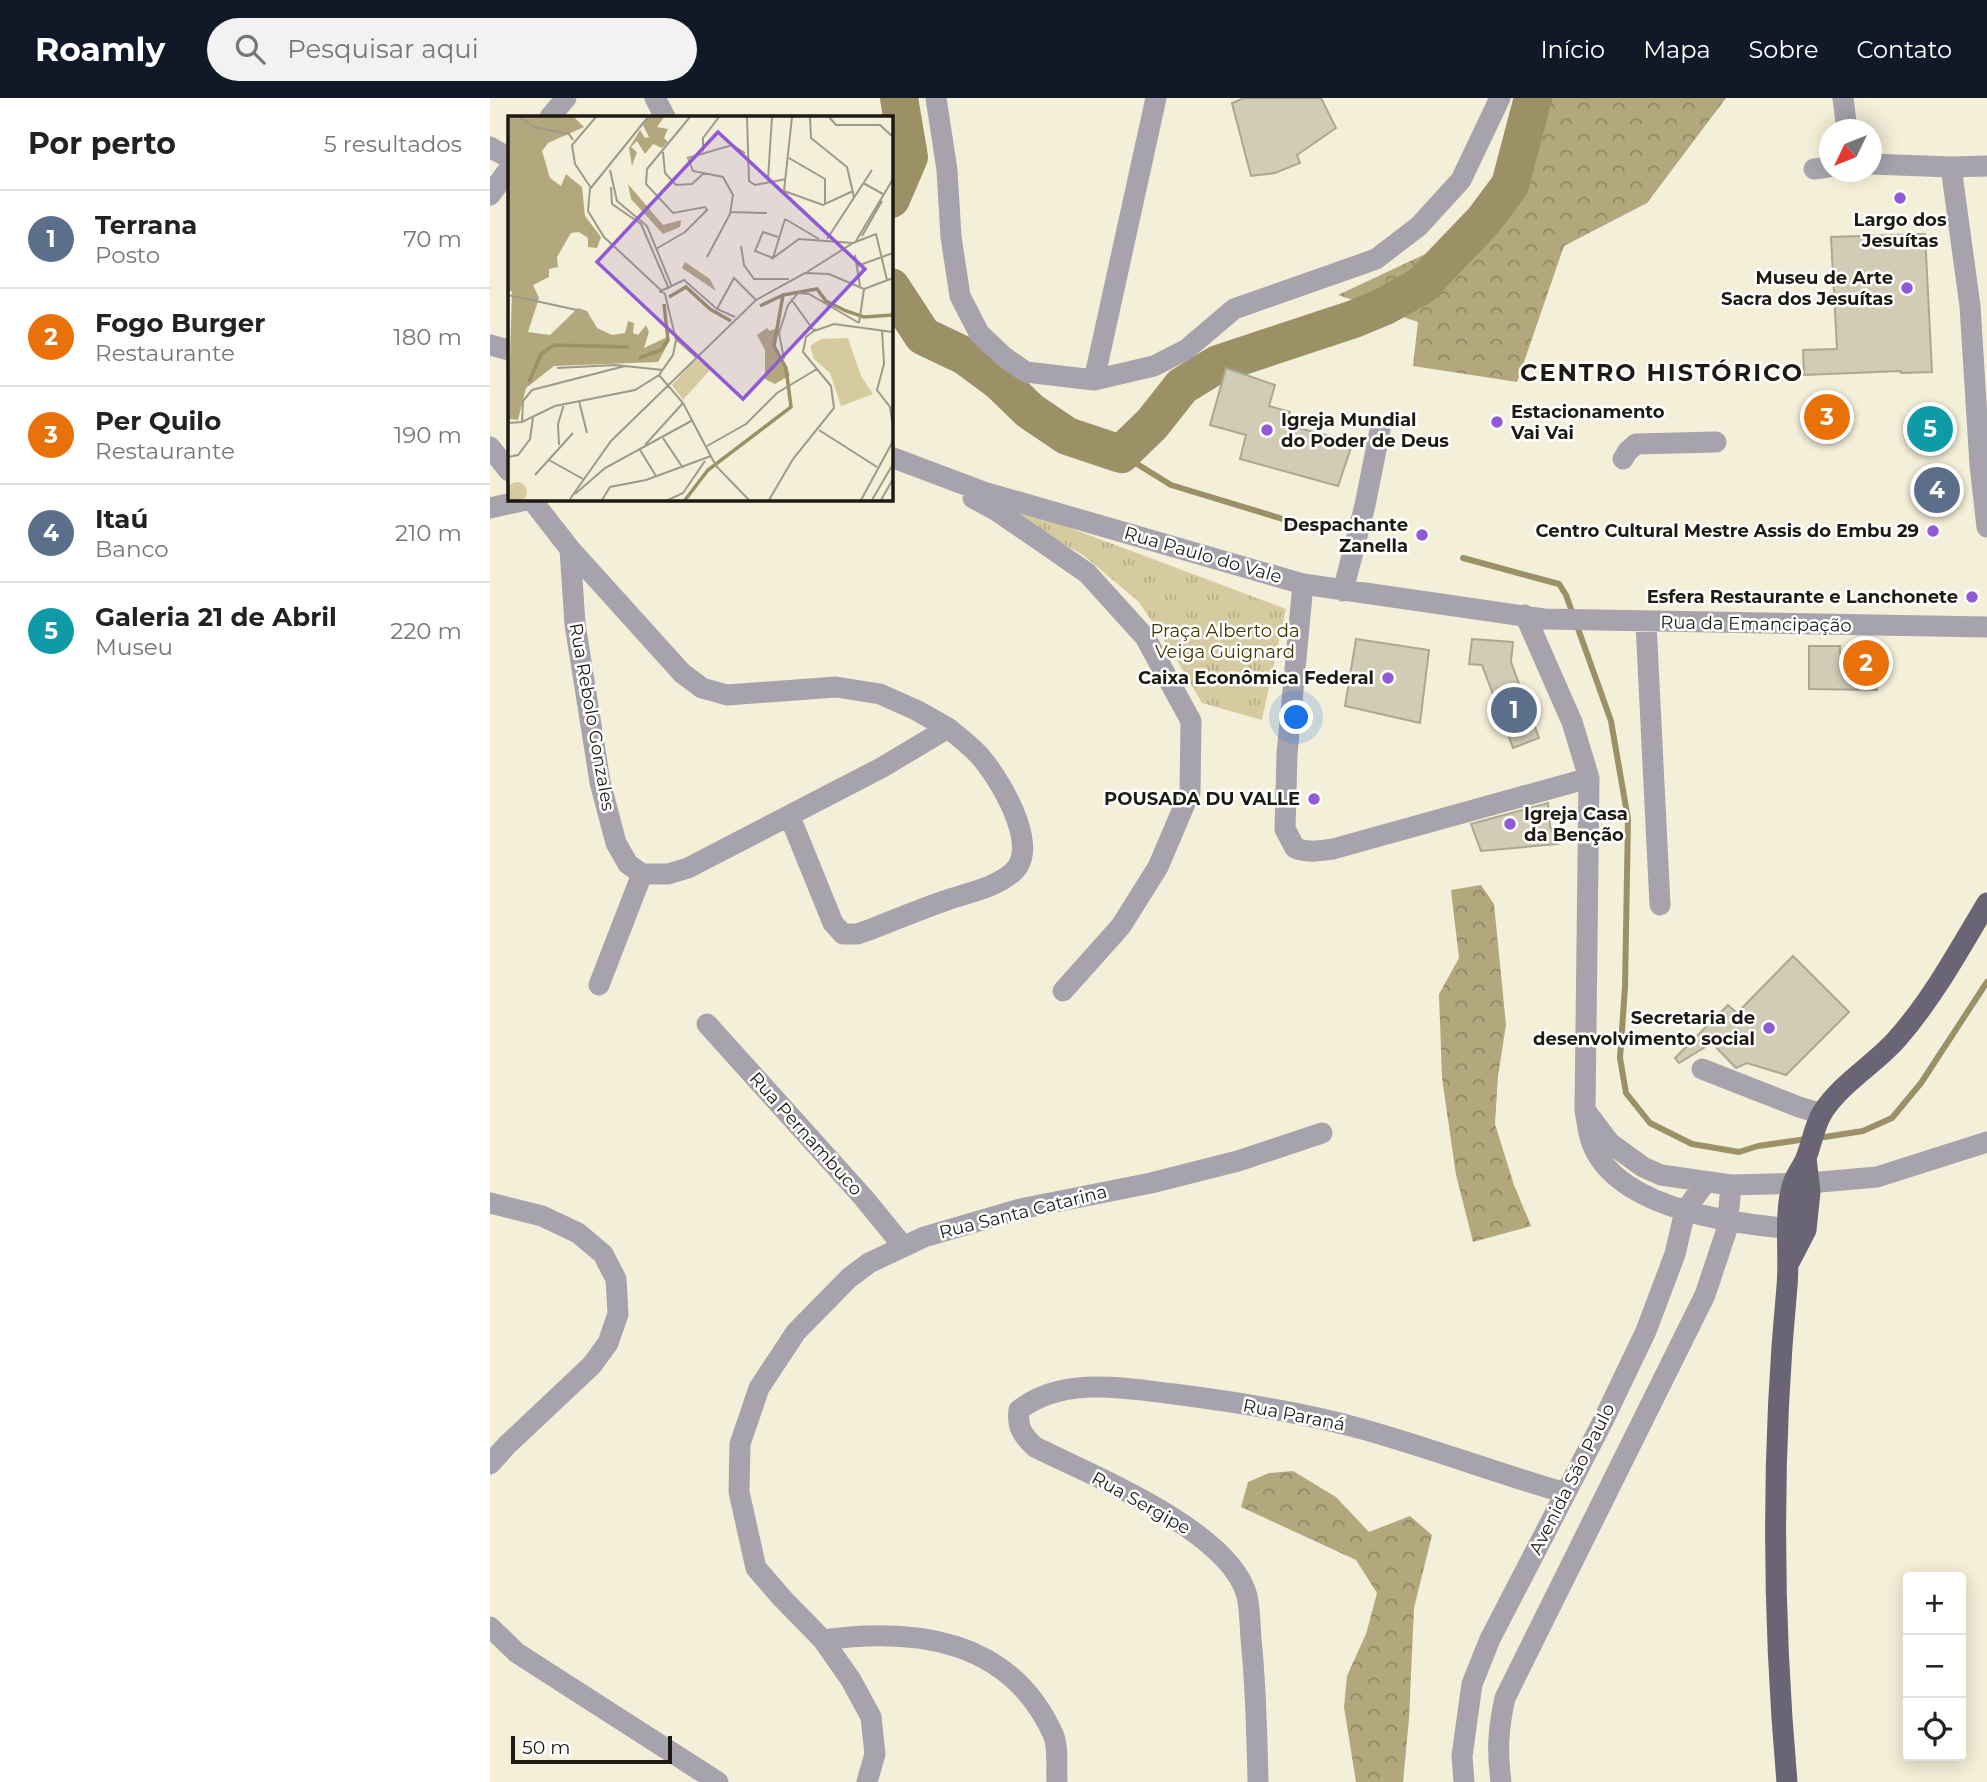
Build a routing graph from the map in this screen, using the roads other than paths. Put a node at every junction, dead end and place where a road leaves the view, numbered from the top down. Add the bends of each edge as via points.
1 (566, 98) edge
2 (936, 98) edge
3 (1156, 98) edge
4 (1500, 98) edge
5 (1843, 98) edge
6 (551, 116) edge
7 (1846, 119) edge
8 (490, 147) edge
9 (508, 157) edge
10 (1882, 164) edge
11 (1987, 166) edge
12 (1951, 167) junction
13 (508, 170) edge
14 (490, 195) edge
15 (1979, 306) edge
16 (490, 345) edge
17 (508, 350) edge
18 (1094, 380) junction
19 (1380, 430) dead end
20 (1716, 442) dead end
21 (490, 447) edge
22 (892, 457) edge
23 (1623, 460) dead end
24 (1984, 465) edge
25 (915, 468) junction
26 (508, 470) edge
27 (527, 500) edge
28 (532, 500) edge
29 (490, 509) edge
30 (1987, 527) edge
31 (570, 549) junction
32 (1303, 584) junction
33 (1343, 591) junction
34 (1535, 617) junction
35 (1646, 623) junction
36 (1987, 628) edge
37 (948, 728) junction
38 (1589, 778) junction
39 (790, 817) junction
40 (642, 874) junction
41 (1987, 903) edge
42 (1660, 905) dead end
43 (599, 985) dead end
44 (1063, 991) dead end
45 (707, 1024) dead end
46 (1702, 1069) dead end
47 (1585, 1110) junction
48 (1819, 1120) junction
49 (1322, 1133) dead end
50 (1987, 1142) edge
51 (1705, 1183) junction
52 (1801, 1183) junction
53 (1731, 1185) junction
54 (494, 1208) edge
55 (1685, 1211) junction
56 (1729, 1219) junction
57 (1797, 1229) junction
58 (903, 1246) junction
59 (1020, 1410) joint
60 (490, 1464) edge
61 (1565, 1493) junction
62 (490, 1627) edge
63 (823, 1640) junction
64 (692, 1776) edge
65 (718, 1782) edge
66 (867, 1782) edge
67 (1057, 1782) edge
68 (1258, 1782) edge
69 (1464, 1782) edge
70 (1501, 1782) edge
71 (1787, 1782) edge

1 - 6 street
2 - 18 street via 960,296 979,333 1026,372
3 - 18 street
4 - 18 street via 1461,180 1419,226 1376,259 1234,309 1187,349 1154,366
5 - 7 street
8 - 9 street
10 - 12 street
11 - 12 street
12 - 15 street
13 - 14 street
15 - 24 street
16 - 17 street
19 - 33 street
20 - 23 street via 1636,444
21 - 26 street
22 - 25 street, Rua Paulo do Vale
24 - 30 street
25 - 32 street, Rua Paulo do Vale
25 - 44 street via 997,511 1087,573 1145,637 1191,720 1190,792 1158,867 1121,926
27 - 29 street
28 - 31 street
31 - 37 street via 682,673 702,688 727,695 836,687 880,694
31 - 40 street, Rua Rebolo Gonzales via 575,624 600,782 616,843 628,864
32 - 33 street, Rua Paulo do Vale
32 - 38 street via 1287,754 1285,829 1295,848 1304,852 1333,849
33 - 34 street, Rua Paulo do Vale
34 - 35 street, Rua da Emancipação
34 - 38 street
35 - 36 street, Rua da Emancipação
35 - 42 street
37 - 39 street
37 - 39 street via 977,753 1002,786 1019,826 1021,863 1010,875 869,930 843,934 833,923
38 - 47 street
39 - 40 street via 688,868
40 - 43 street
41 - 48 main road via 1922,1012 1833,1100
45 - 58 street, Rua Pernambuco
46 - 48 street
47 - 51 street via 1610,1143 1643,1167
47 - 55 street via 1593,1147 1617,1177 1646,1196
48 - 52 main road
49 - 58 street, Rua Santa Catarina via 1198,1172 1020,1209
50 - 52 street via 1877,1177
51 - 53 street
51 - 55 street, Avenida São Paulo
52 - 53 street
52 - 57 main road
53 - 56 street, Avenida São Paulo
54 - 60 street via 542,1216 578,1233 603,1254 616,1279 618,1314 608,1343 592,1364
55 - 56 street
55 - 61 street, Avenida São Paulo via 1675,1254 1646,1331
56 - 57 street
56 - 70 street, Avenida São Paulo via 1705,1295 1505,1699 1498,1726
57 - 71 main road via 1789,1262 1778,1383 1774,1570
58 - 63 street, Rua Santa Catarina via 849,1278 796,1332 759,1388 740,1444 740,1492 756,1568
59 - 61 street, Rua Paraná via 1055,1392 1085,1387 1193,1396 1362,1429
59 - 68 street, Rua Sergipe via 1017,1423 1035,1447 1162,1511 1227,1559 1247,1594
61 - 69 street, Avenida São Paulo via 1490,1639 1472,1684 1462,1756
62 - 64 street via 517,1653
63 - 66 street, Rua Santa Catarina via 871,1717 875,1755
63 - 67 street via 901,1635 960,1646 1001,1667 1032,1699 1054,1736
64 - 65 street

